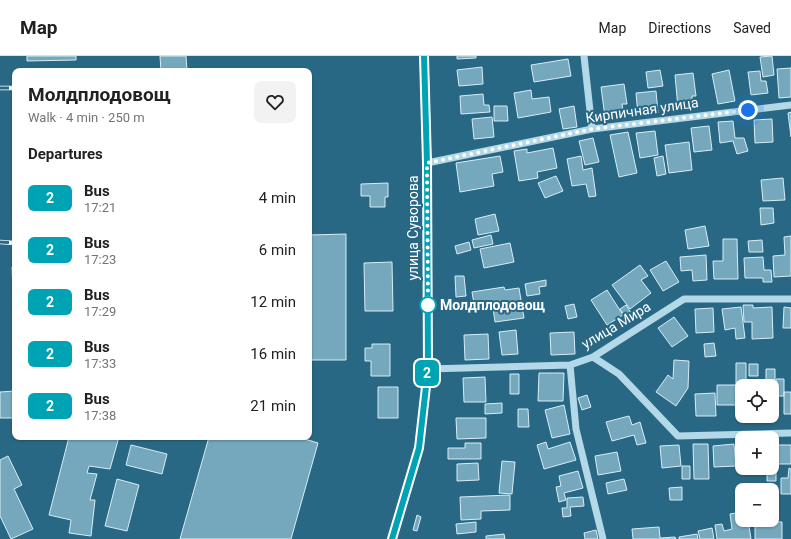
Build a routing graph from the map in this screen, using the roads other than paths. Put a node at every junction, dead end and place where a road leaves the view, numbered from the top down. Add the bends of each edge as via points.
1 (424, 56) edge
2 (584, 56) edge
3 (791, 105) edge
4 (592, 129) junction
5 (427, 163) junction
6 (791, 299) edge
7 (593, 357) junction
8 (570, 365) junction
9 (428, 369) junction
10 (791, 433) edge
11 (392, 539) edge
12 (603, 539) edge

1 - 5 main road, улица Суворова
2 - 4 street
3 - 4 street, Кирпичная улица
4 - 5 street, Кирпичная улица
5 - 9 main road, улица Суворова
6 - 7 street, улица Мира via 684,299
7 - 8 street, улица Мира
7 - 10 street via 619,374 678,436
8 - 9 street, улица Мира
8 - 12 street via 576,429
9 - 11 main road, улица Суворова via 419,448

